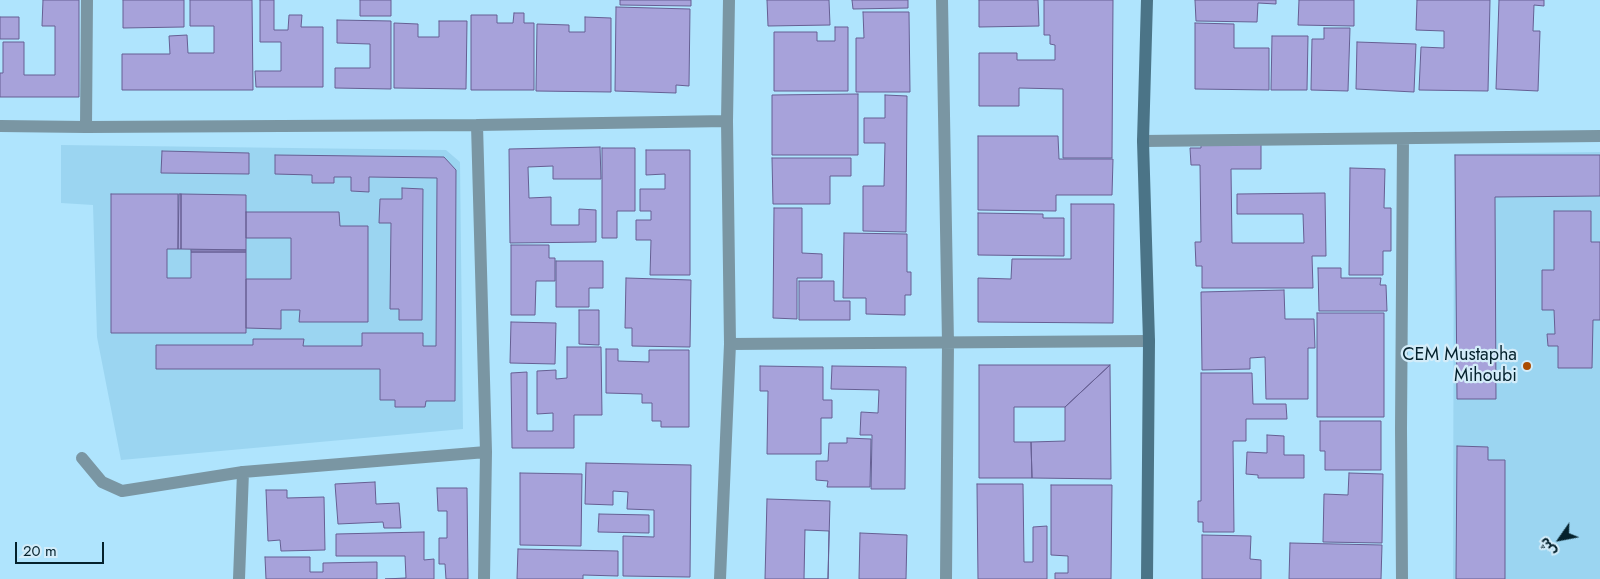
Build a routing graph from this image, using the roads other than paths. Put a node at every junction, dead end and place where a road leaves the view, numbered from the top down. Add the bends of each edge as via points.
1 (87, 0) edge
2 (729, 0) edge
3 (942, 0) edge
4 (1147, 0) edge
5 (727, 121) junction
6 (477, 125) junction
7 (0, 126) edge
8 (86, 127) junction
9 (1600, 136) edge
10 (1403, 139) junction
11 (1143, 141) junction
12 (1148, 341) junction
13 (948, 343) junction
14 (730, 344) junction
15 (486, 452) junction
16 (82, 458) dead end
17 (243, 472) junction
18 (239, 579) edge
19 (484, 579) edge
20 (720, 579) edge
21 (946, 579) edge
22 (1147, 579) edge
23 (1402, 579) edge

1 - 8 street
2 - 5 street
3 - 13 street
4 - 11 main road
5 - 6 street
5 - 14 street
6 - 8 street
6 - 15 street
7 - 8 street
9 - 10 street
10 - 11 street
10 - 23 street
11 - 12 main road
12 - 13 street
12 - 22 main road
13 - 14 street
13 - 21 street
14 - 20 street
15 - 17 street
15 - 19 street
16 - 17 street via 102,482 122,491
17 - 18 street

